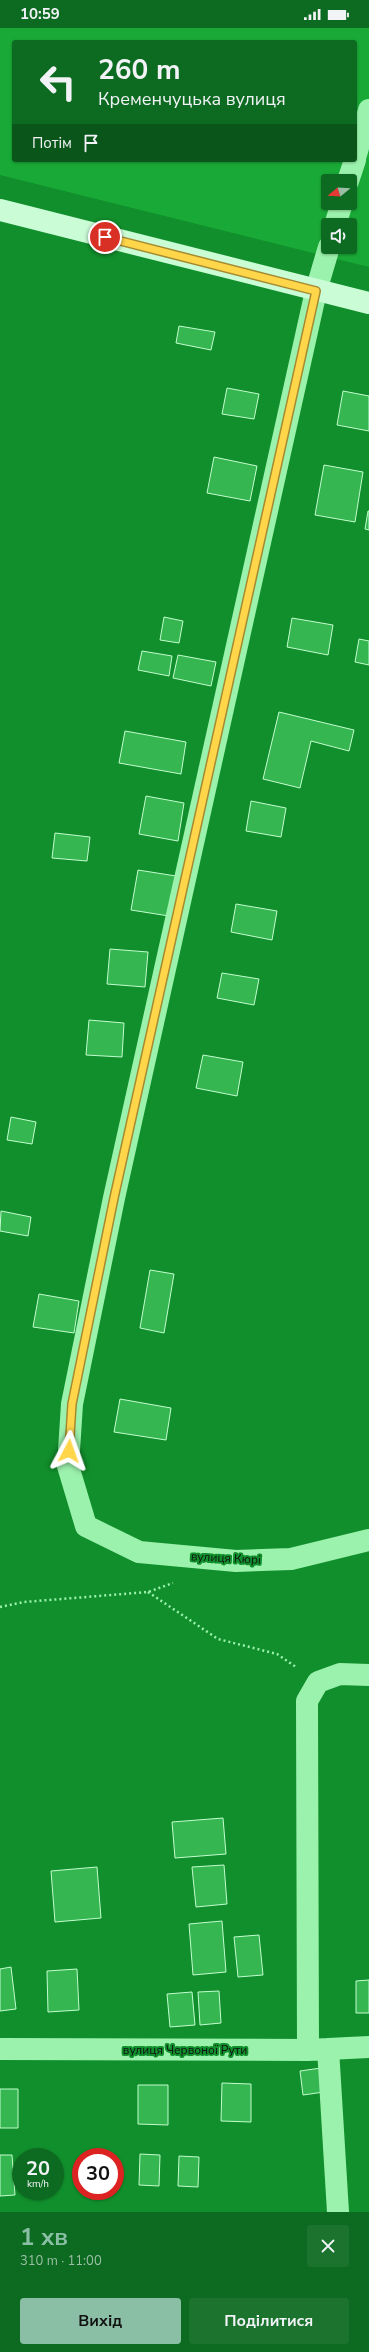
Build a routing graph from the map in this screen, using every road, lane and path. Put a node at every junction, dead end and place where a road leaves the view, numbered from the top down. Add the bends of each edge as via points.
1 (369, 110) edge
2 (357, 152) edge
3 (354, 162) edge
4 (350, 174) edge
5 (0, 210) edge
6 (327, 254) edge
7 (316, 291) junction
8 (369, 304) edge
9 (369, 1540) edge
10 (177, 1582) dead end
11 (148, 1592) junction
12 (0, 1607) edge
13 (369, 1674) edge
14 (318, 1682) junction
15 (369, 2046) edge
16 (0, 2049) edge
17 (318, 2049) junction
18 (338, 2212) edge

1 - 2 street
3 - 4 street
5 - 7 street
6 - 7 street
7 - 8 street
7 - 9 street, вулиця Кюрі via 114,1198 72,1404 68,1466 86,1526 139,1552 236,1561 291,1559
10 - 11 path
11 - 12 path via 24,1602
11 - 14 path via 218,1639 277,1654
13 - 14 street via 340,1674
14 - 17 street via 307,1701
15 - 17 street, вулиця Червоної Рути
16 - 17 street, вулиця Червоної Рути
17 - 18 street

